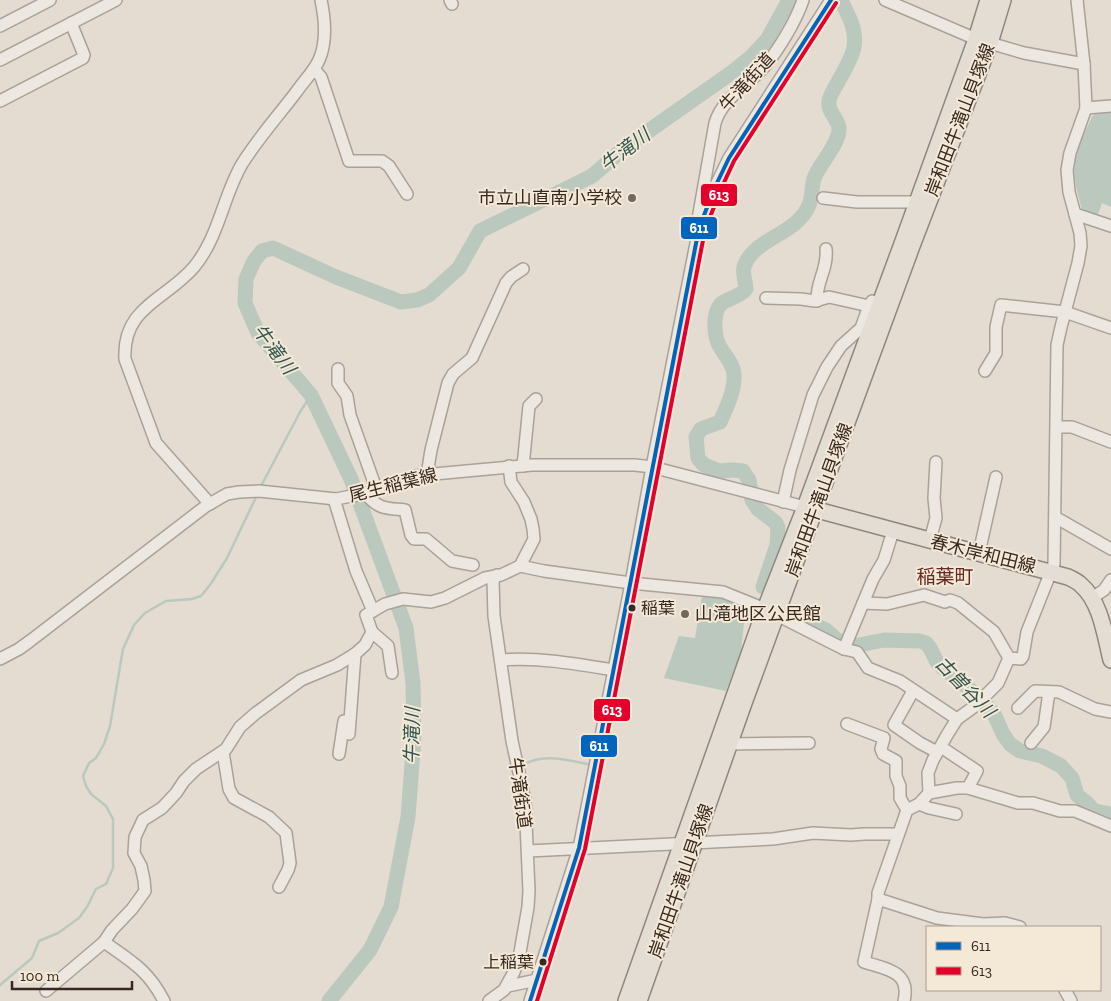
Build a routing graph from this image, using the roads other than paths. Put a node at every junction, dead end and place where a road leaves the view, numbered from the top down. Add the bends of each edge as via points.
1 (116, 0) edge
2 (321, 0) edge
3 (803, 0) edge
4 (830, 0) edge
5 (885, 0) edge
6 (988, 0) edge
7 (1003, 0) edge
8 (1077, 0) edge
9 (45, 1) edge
10 (0, 12) edge
11 (71, 23) junction
12 (3, 25) edge
13 (983, 41) junction
14 (0, 60) edge
15 (1084, 64) junction
16 (314, 69) junction
17 (0, 101) edge
18 (1111, 106) edge
19 (1086, 108) junction
20 (710, 184) junction
21 (407, 194) dead end
22 (824, 198) dead end
23 (916, 202) junction
24 (1075, 214) junction
25 (1111, 226) edge
26 (826, 249) dead end
27 (523, 269) dead end
28 (766, 298) dead end
29 (817, 301) junction
30 (875, 302) junction
31 (1065, 312) junction
32 (1111, 328) edge
33 (338, 369) dead end
34 (985, 371) dead end
35 (536, 399) dead end
36 (1057, 426) junction
37 (1111, 442) edge
38 (936, 462) dead end
39 (509, 466) junction
40 (523, 466) junction
41 (652, 467) junction
42 (428, 474) junction
43 (996, 477) dead end
44 (371, 492) junction
45 (335, 499) junction
46 (783, 502) junction
47 (210, 504) junction
48 (810, 508) junction
49 (1055, 517) junction
50 (893, 531) junction
51 (930, 540) junction
52 (1111, 549) edge
53 (979, 553) junction
54 (473, 565) dead end
55 (520, 566) junction
56 (1051, 572) junction
57 (497, 576) junction
58 (1111, 580) edge
59 (632, 583) junction
60 (1092, 598) junction
61 (863, 603) junction
62 (373, 611) junction
63 (771, 612) junction
64 (372, 632) junction
65 (844, 649) junction
66 (355, 654) junction
67 (1009, 658) junction
68 (0, 659) edge
69 (501, 660) junction
70 (1111, 660) edge
71 (614, 670) junction
72 (392, 673) dead end
73 (913, 691) junction
74 (1049, 692) junction
75 (1018, 708) dead end
76 (1111, 712) edge
77 (351, 713) junction
78 (957, 719) junction
79 (847, 724) dead end
80 (349, 734) dead end
81 (809, 743) dead end
82 (1031, 743) dead end
83 (729, 744) junction
84 (939, 749) junction
85 (223, 752) junction
86 (339, 754) dead end
87 (968, 788) junction
88 (929, 794) junction
89 (919, 804) junction
90 (906, 810) junction
91 (956, 814) dead end
92 (1111, 826) edge
93 (897, 834) junction
94 (688, 843) junction
95 (579, 848) junction
96 (528, 851) junction
97 (279, 888) dead end
98 (878, 899) junction
99 (1016, 926) edge
100 (104, 942) junction
101 (537, 980) junction
102 (508, 986) junction
103 (46, 992) dead end
104 (164, 1001) edge
105 (489, 1001) edge
106 (530, 1001) edge
107 (626, 1001) edge
108 (639, 1001) edge
109 (904, 1001) edge

1 - 11 street
2 - 16 street via 322,50
3 - 20 street, 牛滝街道 via 791,26 765,66 720,110 715,124
4 - 20 street
5 - 13 street
6 - 13 main road, 岸和田牛滝山貝塚線
7 - 13 main road, 岸和田牛滝山貝塚線
8 - 15 street
9 - 12 street
10 - 12 street
11 - 14 street
11 - 17 street via 83,58
13 - 15 street via 1024,53
13 - 23 main road, 岸和田牛滝山貝塚線
13 - 48 main road, 岸和田牛滝山貝塚線 via 912,246
15 - 19 street
16 - 21 street via 321,77 349,161 382,161 389,166
16 - 47 street via 241,165 211,239 194,268 134,320 124,346 125,359 156,443
18 - 19 street
19 - 24 street via 1066,170
20 - 41 street, 牛滝街道 via 697,215 699,228
22 - 23 street via 858,202
23 - 30 main road, 岸和田牛滝山貝塚線
24 - 25 street
24 - 31 street via 1081,246
26 - 29 street via 827,260
27 - 42 street via 506,282 472,358 453,374 448,383
28 - 29 street
29 - 30 street via 829,297
30 - 46 street via 861,328 841,346 826,367 813,395
30 - 48 main road, 岸和田牛滝山貝塚線
31 - 32 street
31 - 34 street via 1002,305 996,327 996,353
31 - 36 street via 1057,345
33 - 44 street via 338,383 347,396
35 - 40 street via 530,406
36 - 37 street via 1072,427
36 - 49 street
38 - 51 street via 936,518
39 - 40 street, 尾生稲葉線
39 - 42 street, 尾生稲葉線
39 - 55 street via 511,482 524,502 533,529 534,539
40 - 41 street, 尾生稲葉線
41 - 46 street, 尾生稲葉線
41 - 59 street, 牛滝街道
42 - 44 street, 尾生稲葉線
43 - 53 street
44 - 45 street, 尾生稲葉線
44 - 54 street via 373,503 405,510 414,539 426,540 452,560
45 - 47 street, 尾生稲葉線 via 259,491 228,494
45 - 62 street via 356,571
46 - 48 street, 尾生稲葉線
47 - 68 street, 尾生稲葉線 via 25,645
48 - 50 main road, 春木岸和田線
48 - 63 main road, 岸和田牛滝山貝塚線
49 - 52 street
49 - 56 street
50 - 51 main road, 春木岸和田線
50 - 61 street via 884,560 872,578
51 - 53 main road, 春木岸和田線
53 - 56 main road, 春木岸和田線
55 - 57 street
55 - 59 street
56 - 60 main road, 春木岸和田線 via 1068,576
56 - 67 street via 1027,632 1023,656 1021,659
57 - 62 street via 431,602 403,599
57 - 69 street, 牛滝街道 via 493,580 494,616
58 - 60 street
59 - 63 street via 724,592
59 - 71 street, 牛滝街道
60 - 70 main road, 春木岸和田線
61 - 65 street
61 - 67 street via 887,604 924,595 958,603 994,632
62 - 64 street via 366,615
63 - 65 street
63 - 83 main road, 岸和田牛滝山貝塚線
63 - 94 main road, 岸和田牛滝山貝塚線
64 - 66 street
64 - 72 street via 388,646
65 - 73 street via 858,652 868,668 900,681
66 - 77 street
66 - 85 street via 337,666 301,680 272,700 240,727
67 - 78 street via 998,683
69 - 71 street via 558,661
69 - 96 street, 牛滝街道 via 512,741 525,800
71 - 95 street, 牛滝街道
73 - 78 street
73 - 84 street via 894,725 920,742
74 - 75 street via 1035,691
74 - 76 street via 1058,692 1095,709
74 - 82 street via 1044,727
77 - 80 street
77 - 86 street via 344,717
78 - 84 street
79 - 90 street via 884,738 880,750 896,761 900,798
81 - 83 street
83 - 94 main road, 岸和田牛滝山貝塚線
84 - 87 street via 977,771
84 - 88 street via 928,773
85 - 97 street via 229,789 234,798 268,817 286,833 290,863
85 - 100 street via 196,769 162,808 143,820 135,837 134,853 141,866 145,891
87 - 88 street
87 - 92 street via 1018,803 1075,811
88 - 89 street
89 - 90 street
89 - 91 street
90 - 93 street
93 - 94 street via 813,833
93 - 98 street
94 - 95 street
94 - 107 main road, 岸和田牛滝山貝塚線
94 - 108 main road, 岸和田牛滝山貝塚線
95 - 96 street
95 - 101 street, 牛滝街道
96 - 102 street, 牛滝街道 via 528,907 519,958
98 - 99 street via 937,918
98 - 109 street via 864,962 895,972 904,981
100 - 103 street
100 - 104 street via 144,971
101 - 102 street
101 - 106 street, 牛滝街道
102 - 105 street

